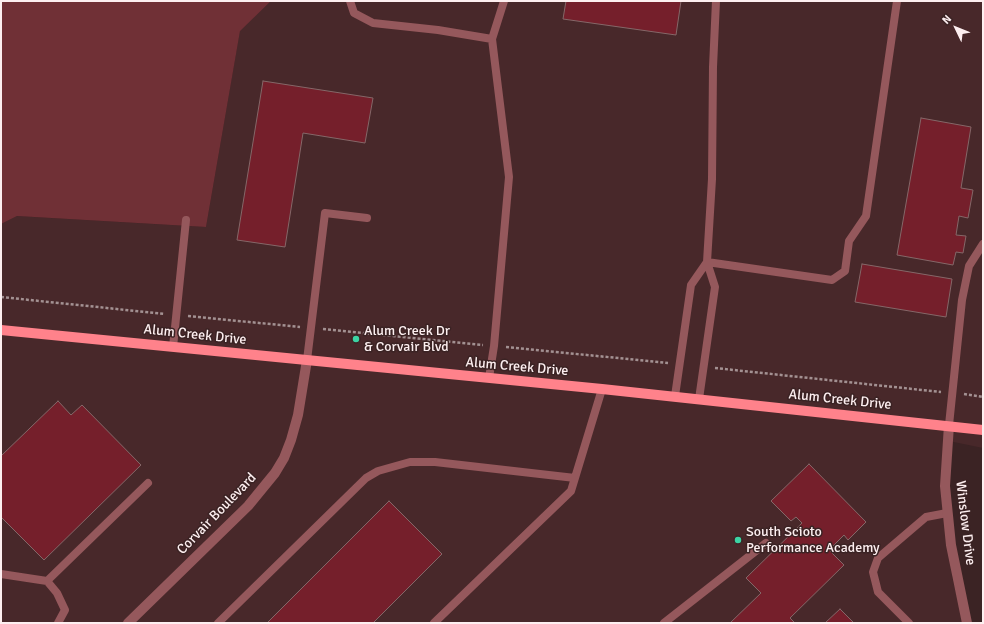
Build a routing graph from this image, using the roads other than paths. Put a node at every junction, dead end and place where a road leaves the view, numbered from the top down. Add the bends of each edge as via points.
1 (350, 1) edge
2 (504, 1) edge
3 (716, 1) edge
4 (897, 1) edge
5 (492, 39) junction
6 (367, 218) dead end
7 (186, 220) dead end
8 (983, 244) edge
9 (707, 262) junction
10 (1, 330) edge
11 (173, 347) junction
12 (307, 360) junction
13 (489, 378) junction
14 (602, 388) junction
15 (675, 396) junction
16 (699, 399) junction
17 (949, 425) junction
18 (983, 430) edge
19 (575, 478) junction
20 (148, 483) dead end
21 (948, 513) junction
22 (766, 543) dead end
23 (1, 574) edge
24 (47, 581) junction
25 (58, 623) edge
26 (128, 623) edge
27 (218, 623) edge
28 (434, 623) edge
29 (664, 623) edge
30 (909, 623) edge
31 (967, 623) edge

1 - 5 lane via 354,13 373,23
2 - 5 lane
3 - 9 lane via 712,179
4 - 9 lane via 866,216 849,241 845,271 832,280
5 - 13 lane via 509,177
6 - 12 lane via 325,213
7 - 11 lane
8 - 17 lane via 969,266 962,300
9 - 15 lane via 691,285
9 - 16 lane via 716,287
10 - 11 main road, Alum Creek Drive
11 - 12 main road, Alum Creek Drive
12 - 13 main road, Alum Creek Drive
12 - 26 street, Corvair Boulevard via 296,421 284,458 275,473 248,506
13 - 14 main road, Alum Creek Drive
14 - 15 main road, Alum Creek Drive
14 - 19 lane
15 - 16 main road, Alum Creek Drive
16 - 17 main road, Alum Creek Drive
17 - 18 main road, Alum Creek Drive
17 - 21 street, Winslow Drive via 945,486
19 - 27 lane via 435,462 410,462 378,471 366,478
19 - 28 lane via 571,491
20 - 24 lane
21 - 30 lane via 926,517 878,558 873,572 878,592
21 - 31 street, Winslow Drive via 951,545
22 - 29 lane
23 - 24 lane
24 - 25 lane via 65,610

